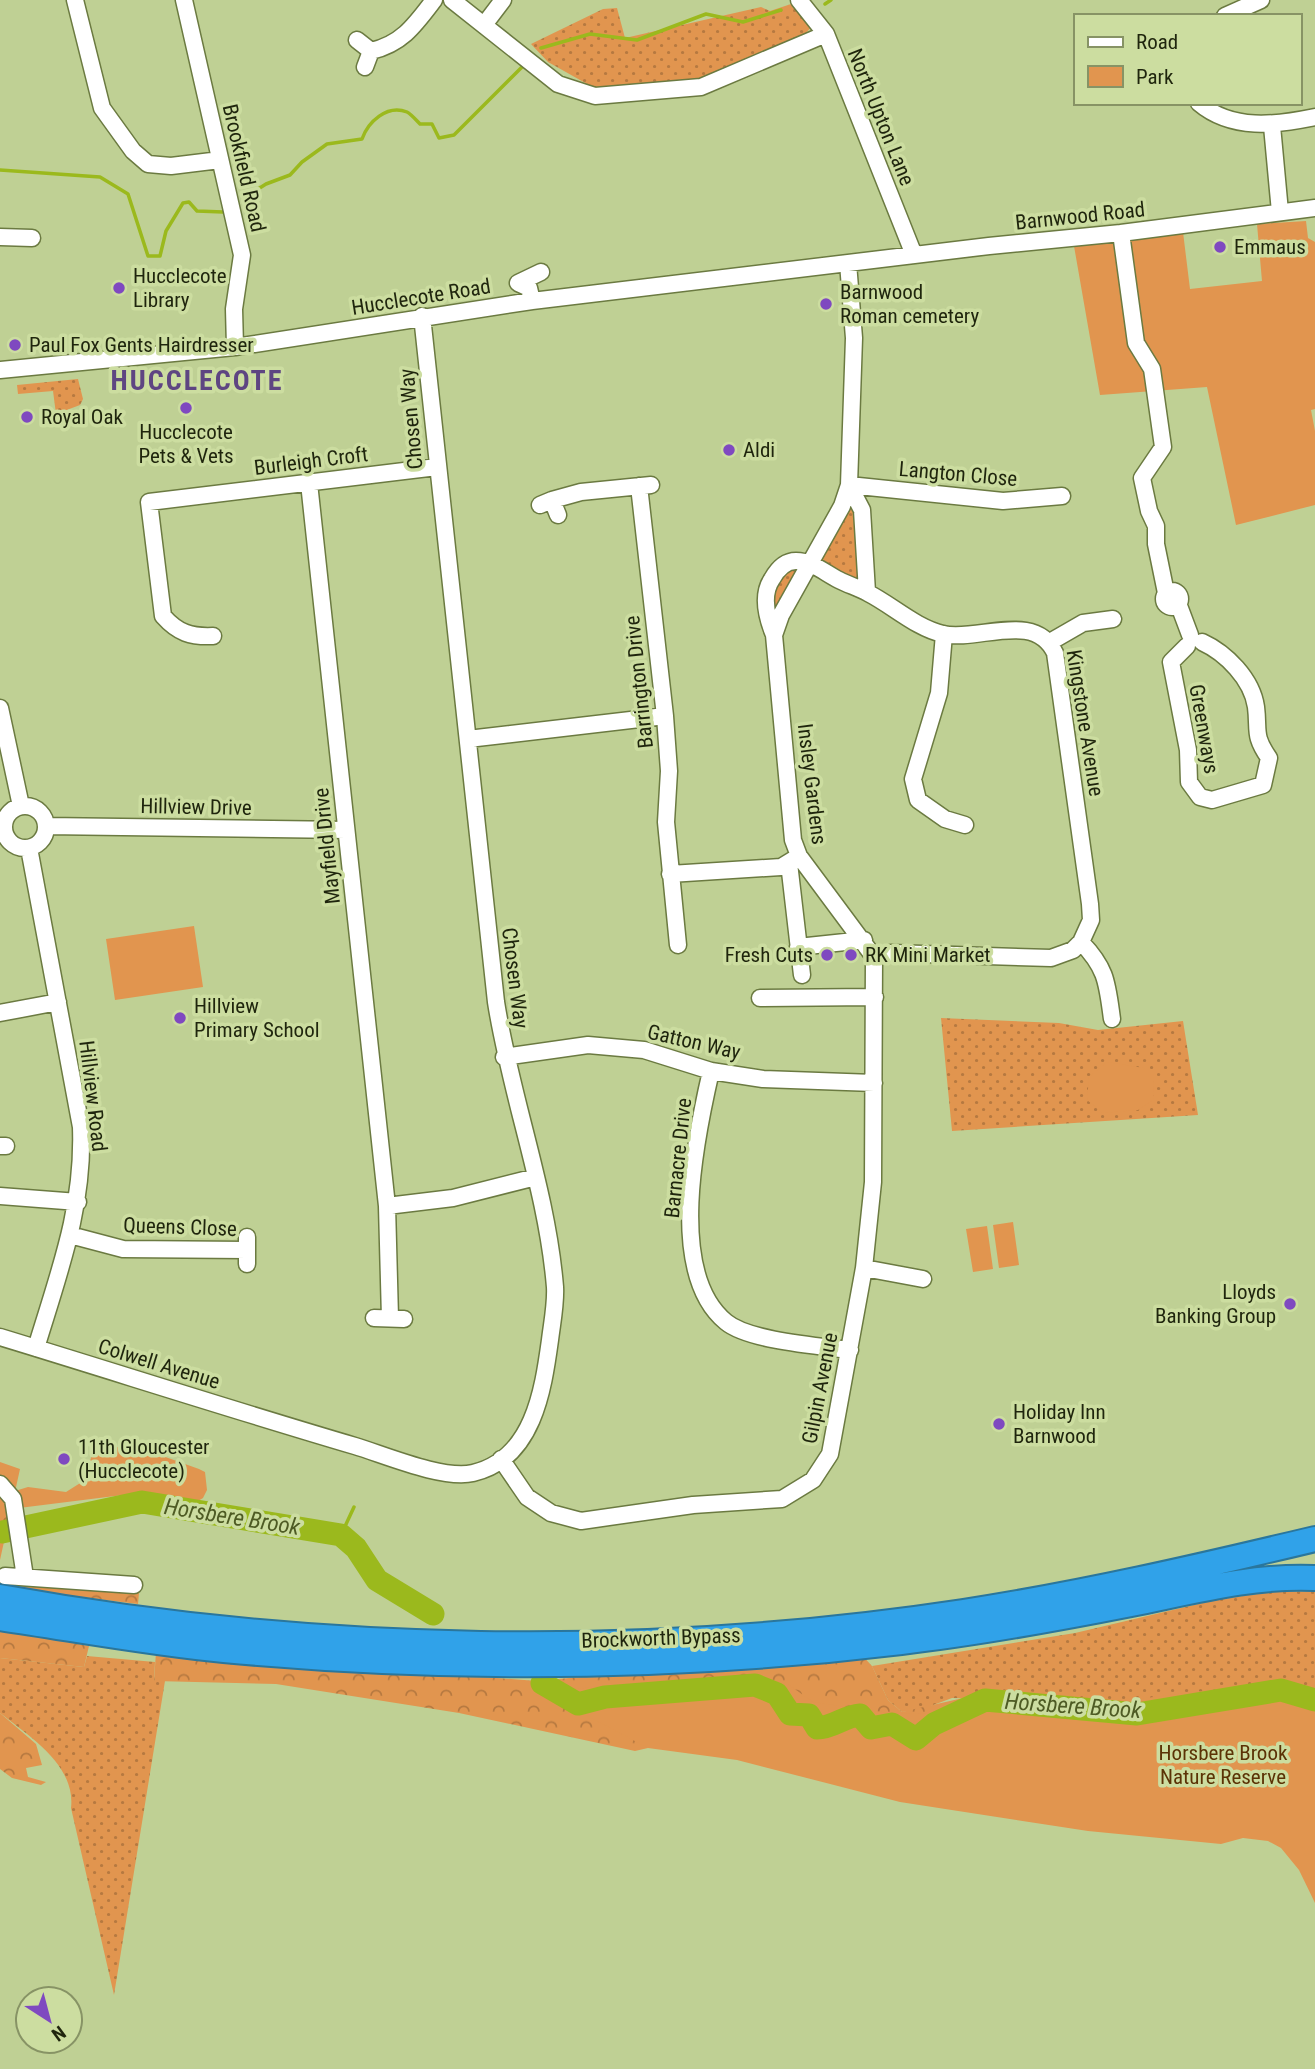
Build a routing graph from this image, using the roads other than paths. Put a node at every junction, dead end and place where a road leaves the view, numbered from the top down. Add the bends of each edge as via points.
1 (75, 0) edge
2 (184, 0) edge
3 (433, 0) edge
4 (452, 0) edge
5 (503, 0) edge
6 (799, 0) edge
7 (1261, 0) edge
8 (1230, 14) edge
9 (484, 25) junction
10 (826, 34) junction
11 (356, 40) dead end
12 (1201, 105) edge
13 (1315, 117) edge
14 (1272, 126) junction
15 (220, 160) junction
16 (1315, 208) edge
17 (1280, 212) junction
18 (1121, 233) junction
19 (0, 237) edge
20 (24, 242) dead end
21 (914, 255) junction
22 (848, 263) junction
23 (541, 272) dead end
24 (532, 301) junction
25 (422, 316) junction
26 (235, 347) junction
27 (0, 370) edge
28 (437, 467) junction
29 (309, 482) junction
30 (849, 485) junction
31 (1062, 496) dead end
32 (550, 507) dead end
33 (809, 563) junction
34 (867, 592) junction
35 (1113, 620) dead end
36 (774, 635) junction
37 (944, 635) junction
38 (213, 636) dead end
39 (1193, 641) junction
40 (1050, 642) junction
41 (0, 708) edge
42 (665, 716) junction
43 (468, 739) junction
44 (21, 806) junction
45 (965, 825) dead end
46 (46, 826) junction
47 (346, 830) junction
48 (2, 834) edge
49 (29, 848) junction
50 (794, 860) junction
51 (670, 874) junction
52 (864, 940) junction
53 (1081, 942) junction
54 (678, 945) dead end
55 (798, 947) junction
56 (874, 957) junction
57 (802, 975) dead end
58 (875, 997) junction
59 (760, 998) dead end
60 (58, 1002) junction
61 (0, 1013) edge
62 (1112, 1019) dead end
63 (505, 1057) junction
64 (711, 1071) junction
65 (874, 1083) junction
66 (536, 1177) junction
67 (0, 1196) edge
68 (78, 1202) junction
69 (387, 1206) junction
70 (70, 1235) junction
71 (247, 1250) dead end
72 (864, 1268) junction
73 (923, 1279) dead end
74 (390, 1319) dead end
75 (0, 1337) edge
76 (36, 1348) junction
77 (850, 1350) junction
78 (340, 1441) joint
79 (501, 1458) junction
80 (0, 1484) edge
81 (1315, 1539) edge
82 (25, 1577) junction
83 (1315, 1578) edge
84 (134, 1585) dead end
85 (3, 1587) edge
86 (0, 1618) edge

1 - 15 street via 102,108 133,151 148,164
2 - 15 street, Brookfield Road
3 - 11 street via 410,32 368,59
4 - 9 street
5 - 9 street
6 - 10 street, North Upton Lane
7 - 8 street
9 - 10 street via 558,84 595,96 701,87
10 - 21 street, North Upton Lane
12 - 14 street via 1214,116
13 - 14 street
14 - 17 street
15 - 26 street, Brookfield Road via 242,255 234,309
16 - 17 street, Barnwood Road
17 - 18 street, Barnwood Road
18 - 21 street, Barnwood Road
18 - 39 street via 1136,343 1152,369 1163,447 1142,478 1172,598
19 - 20 street
21 - 22 street, Barnwood Road
22 - 24 street, Hucclecote Road
22 - 30 street, Insley Gardens via 853,338
23 - 24 street via 518,283 529,288
24 - 25 street, Hucclecote Road
25 - 26 street, Hucclecote Road
25 - 28 street, Chosen Way
26 - 27 street, Hucclecote Road
28 - 29 street, Burleigh Croft
28 - 43 street, Chosen Way
29 - 38 street, Burleigh Croft via 149,502 160,609 172,626 195,643
29 - 47 street, Mayfield Drive
30 - 31 street, Langton Close via 1003,501
30 - 33 street, Insley Gardens
30 - 34 street via 862,510
32 - 42 street, Barrington Drive via 582,492 645,485
33 - 34 street
33 - 36 street, Insley Gardens
33 - 36 street, Insley Gardens via 794,560 769,582 766,599
34 - 37 street
35 - 40 street via 1083,623
36 - 50 street, Insley Gardens
37 - 40 street, Kingstone Avenue via 1011,629
37 - 45 street via 939,693 913,779 918,800 945,819
39 - 39 street, Greenways via 1171,662 1188,750 1189,782 1200,797 1212,800 1263,785 1269,758 1259,743 1256,708 1247,679 1214,648
40 - 53 street, Kingstone Avenue via 1090,904 1091,920
41 - 44 street
42 - 43 street
42 - 51 street, Barrington Drive
43 - 63 street, Chosen Way
44 - 46 street via 38,810
44 - 48 street via 6,816
46 - 47 street, Hillview Drive
46 - 49 street via 40,842
47 - 69 street, Mayfield Drive
48 - 49 street
49 - 60 street, Hillview Road
50 - 51 street via 781,867
50 - 52 street, Insley Gardens
50 - 55 street, Insley Gardens
51 - 54 street, Barrington Drive
52 - 55 street
52 - 56 street, Insley Gardens
53 - 56 street via 1051,958 891,953
53 - 62 street via 1106,975
55 - 57 street, Insley Gardens
56 - 58 street, Gilpin Avenue
58 - 59 street
58 - 65 street, Gilpin Avenue
60 - 61 street
60 - 68 street, Hillview Road via 81,1127
63 - 64 street, Gatton Way via 588,1045 644,1050
63 - 66 street, Chosen Way
64 - 65 street, Gatton Way via 763,1079
64 - 77 street, Barnacre Drive via 693,1182 696,1276 726,1323 778,1340
65 - 72 street, Gilpin Avenue via 873,1182
66 - 69 street via 453,1198
66 - 79 street, Chosen Way via 555,1290 551,1330 538,1403 523,1439
67 - 68 street
68 - 70 street, Hillview Road
69 - 74 street, Mayfield Drive
70 - 71 street, Queens Close via 122,1249
70 - 76 street, Hillview Road
72 - 73 street
72 - 77 street, Gilpin Avenue
75 - 76 street, Colwell Avenue
76 - 78 street, Colwell Avenue via 304,1436
77 - 79 street, Gilpin Avenue via 825,1465 813,1480 782,1499 693,1505 581,1521 551,1513 527,1497
78 - 79 street, Chosen Way via 458,1474 474,1473
80 - 82 street via 13,1499
81 - 85 highway, Brockworth Bypass via 1081,1592 964,1612 652,1640 533,1643 306,1635 83,1611
82 - 84 street
82 - 85 street
83 - 86 highway, Brockworth Bypass via 1238,1583 1071,1616 901,1642 689,1660 495,1665 338,1658 135,1640

